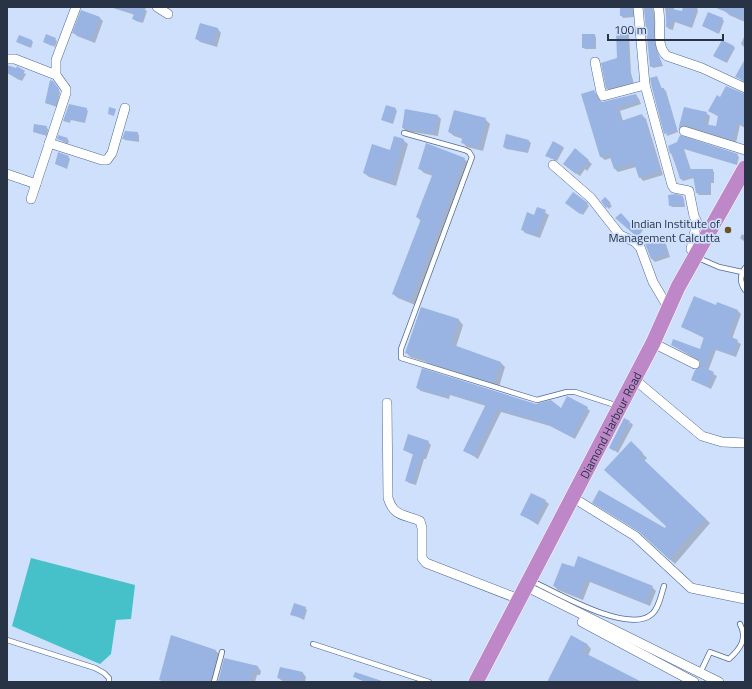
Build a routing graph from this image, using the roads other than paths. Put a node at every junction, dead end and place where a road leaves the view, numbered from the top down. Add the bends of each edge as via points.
1 (76, 7) edge
2 (157, 7) edge
3 (638, 7) edge
4 (658, 7) edge
5 (168, 14) dead end
6 (7, 59) edge
7 (595, 62) dead end
8 (56, 75) junction
9 (645, 85) junction
10 (745, 88) edge
11 (125, 108) dead end
12 (684, 131) dead end
13 (404, 133) dead end
14 (49, 143) junction
15 (745, 150) edge
16 (553, 165) dead end
17 (745, 168) edge
18 (7, 174) edge
19 (36, 184) junction
20 (31, 199) dead end
21 (695, 257) junction
22 (744, 270) edge
23 (745, 290) edge
24 (670, 309) junction
25 (653, 343) junction
26 (694, 364) dead end
27 (634, 379) junction
28 (387, 403) dead end
29 (620, 407) junction
30 (745, 443) edge
31 (572, 497) junction
32 (664, 586) dead end
33 (524, 589) junction
34 (745, 599) edge
35 (740, 624) dead end
36 (7, 640) edge
37 (313, 644) dead end
38 (222, 652) dead end
39 (700, 673) junction
40 (109, 682) edge
41 (214, 682) edge
42 (429, 682) edge
43 (476, 682) edge
44 (694, 682) edge
45 (719, 682) edge

1 - 8 street via 56,60
2 - 5 street
3 - 9 street
4 - 10 street via 661,18 662,52
6 - 8 street via 15,59
7 - 9 street via 600,92 603,96
8 - 14 street via 66,93
9 - 21 street via 672,185 674,188 689,191 691,196 698,227 691,249
11 - 14 street via 112,153 107,160
12 - 15 street
13 - 29 lane via 465,150 472,157 401,349 401,358 537,400 575,392
14 - 19 street
16 - 24 street via 591,198 620,235 640,247 653,282
17 - 21 highway, Diamond Harbour Road
18 - 19 street
19 - 20 street
21 - 22 lane via 719,267
21 - 24 highway, Diamond Harbour Road via 678,287
22 - 23 lane via 741,282
24 - 25 highway, Diamond Harbour Road
25 - 26 street
25 - 27 highway, Diamond Harbour Road
27 - 29 highway, Diamond Harbour Road
27 - 30 street via 702,436 722,442
28 - 33 street via 388,498 391,508 398,514 420,521 422,558 426,563
29 - 31 highway, Diamond Harbour Road
31 - 33 highway, Diamond Harbour Road
31 - 34 street via 635,536 690,588
32 - 33 lane via 654,613 640,620 627,620
33 - 39 street
33 - 43 highway, Diamond Harbour Road
33 - 44 street
35 - 39 lane via 744,632 743,642 737,651 729,659 710,652
36 - 40 lane via 95,668 104,672
37 - 42 lane
38 - 41 lane
39 - 45 street

